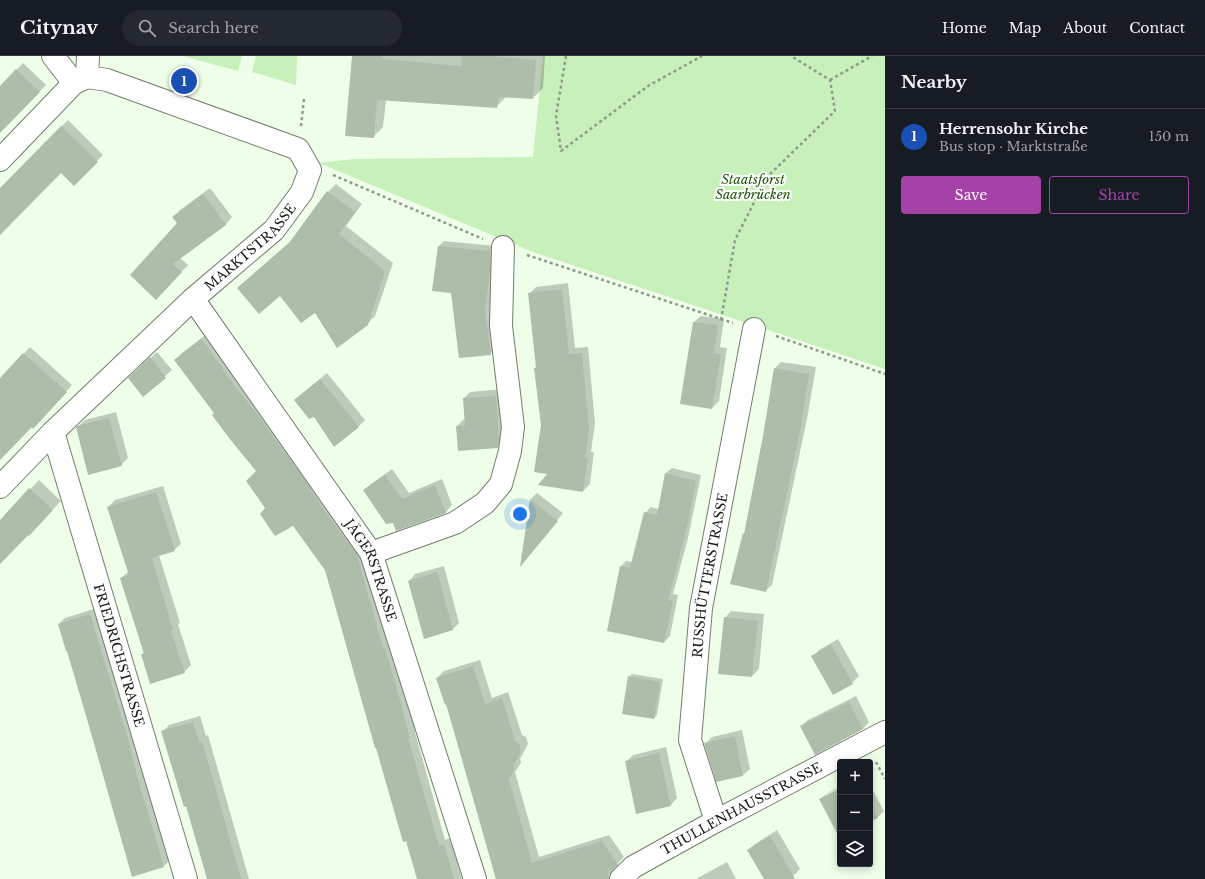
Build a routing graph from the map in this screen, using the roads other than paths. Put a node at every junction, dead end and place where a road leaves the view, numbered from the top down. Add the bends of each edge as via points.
1 (53, 56) edge
2 (83, 72) edge
3 (0, 160) edge
4 (503, 247) road end
5 (193, 298) junction
6 (754, 329) road end
7 (53, 432) junction
8 (0, 487) edge
9 (371, 553) junction
10 (885, 732) edge
11 (716, 821) junction
12 (186, 879) edge
13 (475, 879) edge
14 (621, 879) edge

1 - 2 street
2 - 3 street
2 - 5 street, MARKTSTRASSE via 298,149 310,170 302,192 274,230
4 - 9 street via 501,326 512,427 510,451 501,484 486,503 456,523
5 - 7 street, MARKTSTRASSE
5 - 9 street, JÄGERSTRASSE
6 - 11 street, RUSSHÜTTERSTRASSE via 701,608 690,740
7 - 8 street, MARKTSTRASSE
7 - 12 street, FRIEDRICHSTRASSE
9 - 13 street, JÄGERSTRASSE
10 - 11 street, THULLENHAUSSTRASSE
11 - 14 street, THULLENHAUSSTRASSE via 633,867

